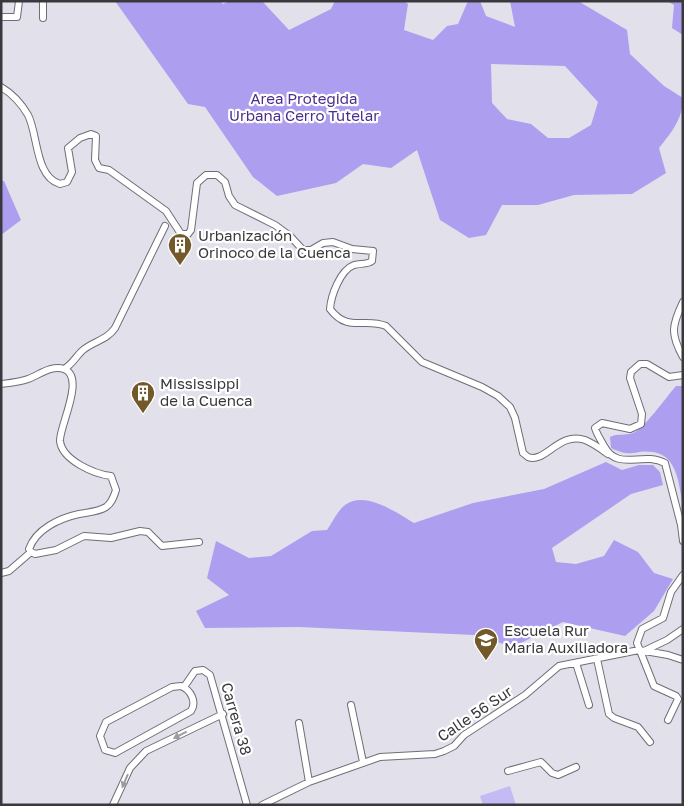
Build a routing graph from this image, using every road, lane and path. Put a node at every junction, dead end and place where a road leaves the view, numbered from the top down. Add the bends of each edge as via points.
1 (43, 1) edge
2 (19, 4) edge
3 (1, 17) edge
4 (43, 18) dead end
5 (1, 87) edge
6 (165, 226) dead end
7 (683, 302) edge
8 (683, 357) edge
9 (64, 369) junction
10 (683, 375) edge
11 (1, 384) edge
12 (608, 454) junction
13 (683, 541) edge
14 (199, 542) dead end
15 (31, 552) junction
16 (1, 573) edge
17 (683, 575) edge
18 (683, 629) edge
19 (642, 650) junction
20 (597, 658) junction
21 (683, 660) edge
22 (576, 663) junction
23 (184, 687) junction
24 (351, 705) dead end
25 (590, 705) dead end
26 (223, 714) junction
27 (668, 720) dead end
28 (299, 723) dead end
29 (650, 742) dead end
30 (363, 762) junction
31 (576, 767) dead end
32 (508, 771) dead end
33 (309, 782) junction
34 (113, 805) edge
35 (247, 805) edge
36 (262, 805) edge

1 - 4 street
2 - 3 street via 17,17
5 - 12 street via 16,97 28,116 38,158 56,183 67,182 71,176 68,148 91,134 96,136 95,160 99,168 109,170 166,211 181,234 188,234 191,230 197,183 206,175 214,175 225,182 235,205 275,225 303,250 333,242 373,251 369,263 348,268 331,300 330,309 336,317 347,322 380,323 389,328 415,358 498,396 512,413 521,447 528,457 537,458 570,438 585,440
6 - 9 street via 116,328 110,336 84,349
7 - 8 street via 674,320 673,331
9 - 11 street via 48,369 26,380
9 - 15 street via 72,381 60,443 66,454 83,466 110,476 116,490 107,506 58,520 46,527 31,542
10 - 12 street via 669,377 647,364 635,367 630,378 642,414 641,424 630,430 598,424 596,432
12 - 13 street via 618,460 650,458 665,463
14 - 15 street via 162,546 148,532 140,531 111,538 84,536 56,550
15 - 16 street via 9,571
17 - 19 street via 671,592 662,618 642,629 637,643
18 - 19 street
19 - 20 street, Calle 56 Sur
19 - 21 street
19 - 27 street via 654,686 678,699
20 - 22 street, Calle 56 Sur
20 - 29 street via 609,714 638,727
22 - 25 street
22 - 30 street, Calle 56 Sur via 554,669 525,695 444,751 380,756
23 - 23 street via 172,687 106,722 100,736 105,750 115,753 191,711 193,698
23 - 26 street, Carrera 38 via 193,672 205,671 210,675
24 - 30 street
26 -> 34 street via 146,752 130,768
26 - 35 street, Carrera 38
28 - 33 street
30 - 33 street, Calle 56 Sur
31 - 32 street via 558,775 541,762
33 - 36 street, Calle 56 Sur

